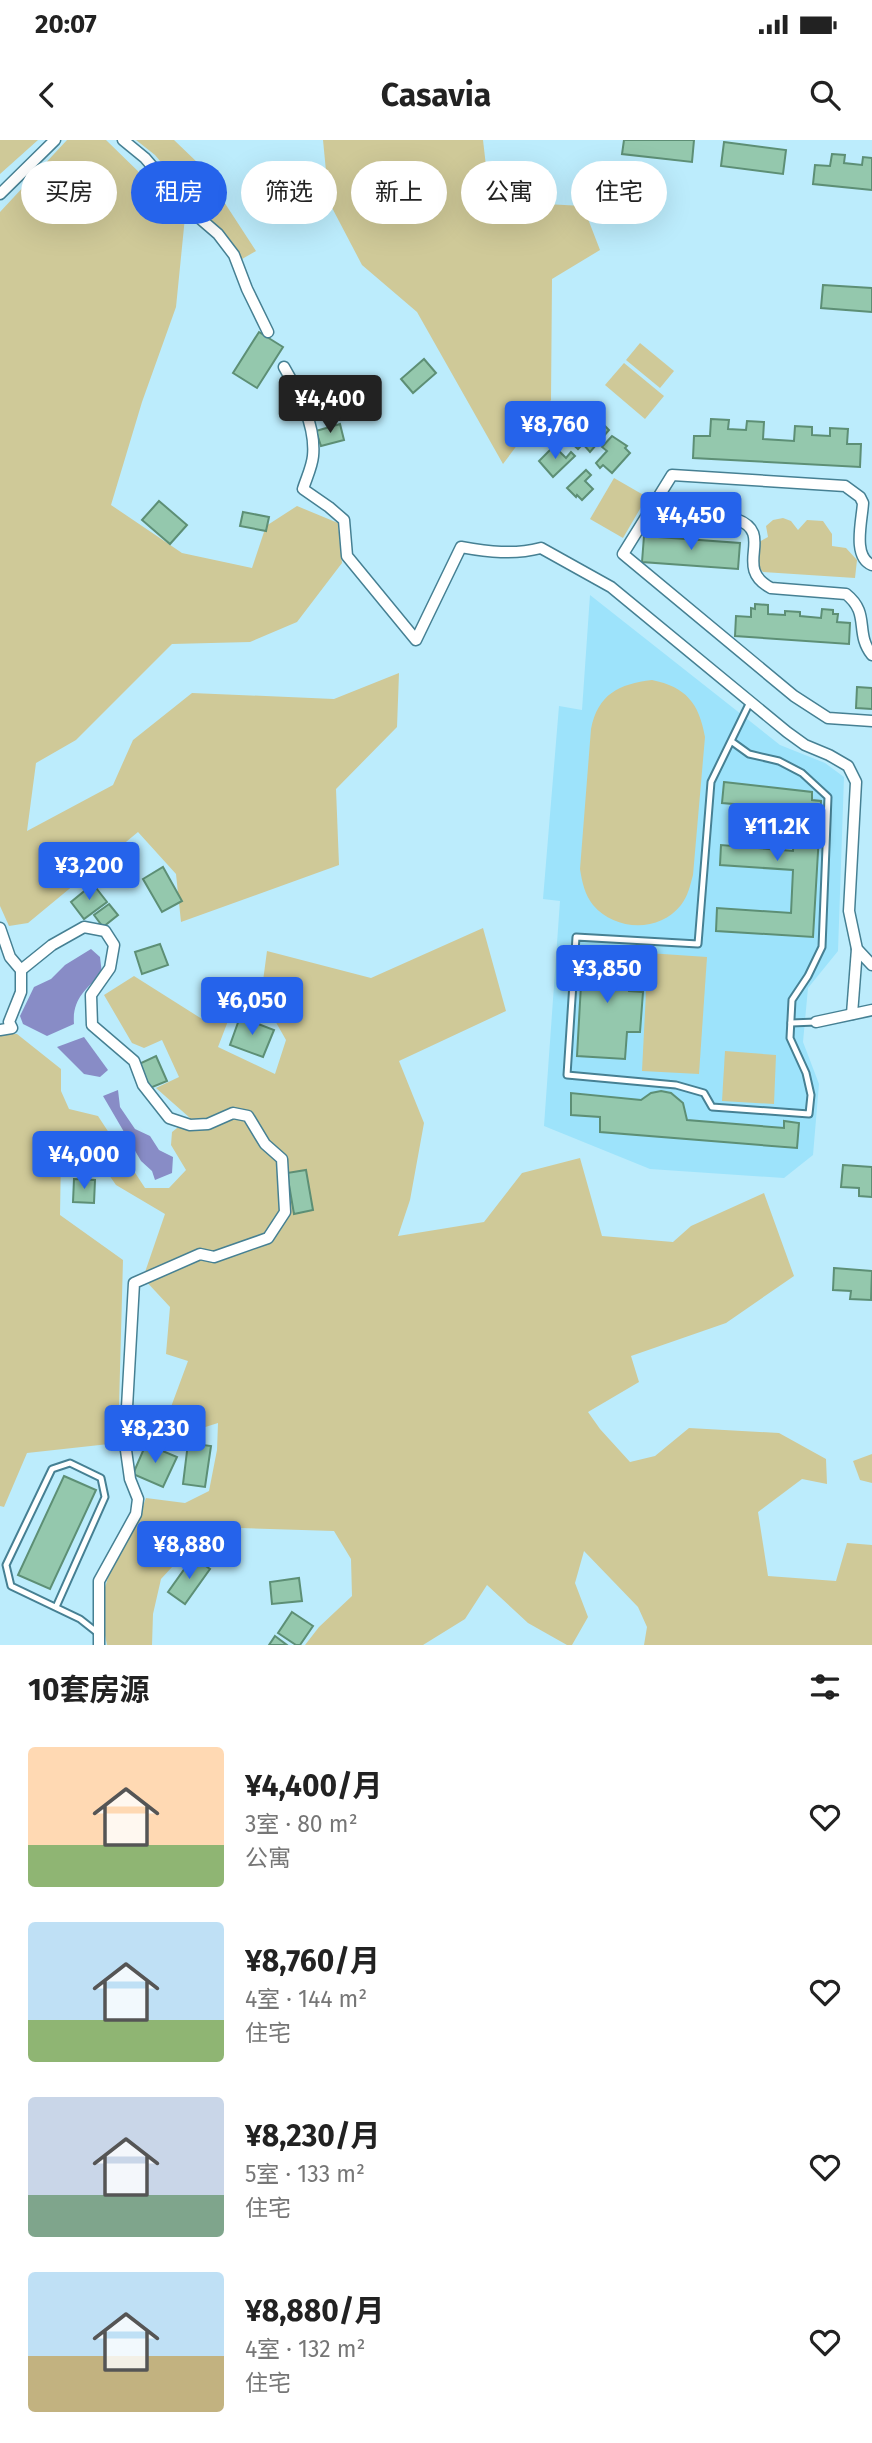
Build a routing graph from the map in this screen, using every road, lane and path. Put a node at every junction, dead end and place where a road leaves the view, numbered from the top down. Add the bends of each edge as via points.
1 (55, 140) edge
2 (123, 140) edge
3 (0, 194) edge
4 (268, 332) dead end
5 (284, 367) dead end
6 (649, 513) junction
7 (872, 565) edge
8 (872, 655) edge
9 (750, 702) junction
10 (872, 721) edge
11 (731, 741) junction
12 (0, 928) edge
13 (857, 949) junction
14 (872, 965) edge
15 (21, 970) junction
16 (872, 1010) edge
17 (852, 1014) junction
18 (816, 1022) joint
19 (791, 1023) junction
20 (0, 1030) edge
21 (56, 1607) junction
22 (99, 1639) edge

1 - 3 street
2 - 4 street via 234,255
5 - 9 street via 312,432 313,457 303,489 344,520 347,555 416,639 461,547 496,553 541,548 611,587
6 - 7 street via 672,475 845,486 863,503 861,556
6 - 8 street via 745,523 755,538 753,567 761,583 771,588 846,594 861,612 863,638
6 - 10 street via 623,554 794,696 828,718
9 - 11 lane
9 - 13 street via 805,745 848,766 856,782 849,911
11 - 19 lane via 749,754 779,761 802,773 828,797 822,947 792,1000
11 - 19 lane via 711,782 698,944 576,937 567,1075 676,1085 704,1093 712,1107 809,1114 811,1095 790,1038
12 - 15 street via 10,957
13 - 14 street
13 - 17 street
15 - 20 street via 21,992 9,1022 12,1028
15 - 22 street via 52,944 84,927 105,931 114,945 110,968 91,995 92,1025 134,1061 143,1085 169,1118 190,1125 208,1124 233,1113 248,1116 265,1144 282,1159 285,1212 268,1238 214,1257 200,1254 134,1283 125,1443 138,1499 136,1514 100,1581
16 - 17 street
17 - 18 street
18 - 19 lane
21 - 21 lane via 10,1586 6,1565 52,1469 71,1463 101,1478 106,1497
21 - 22 lane via 80,1619

